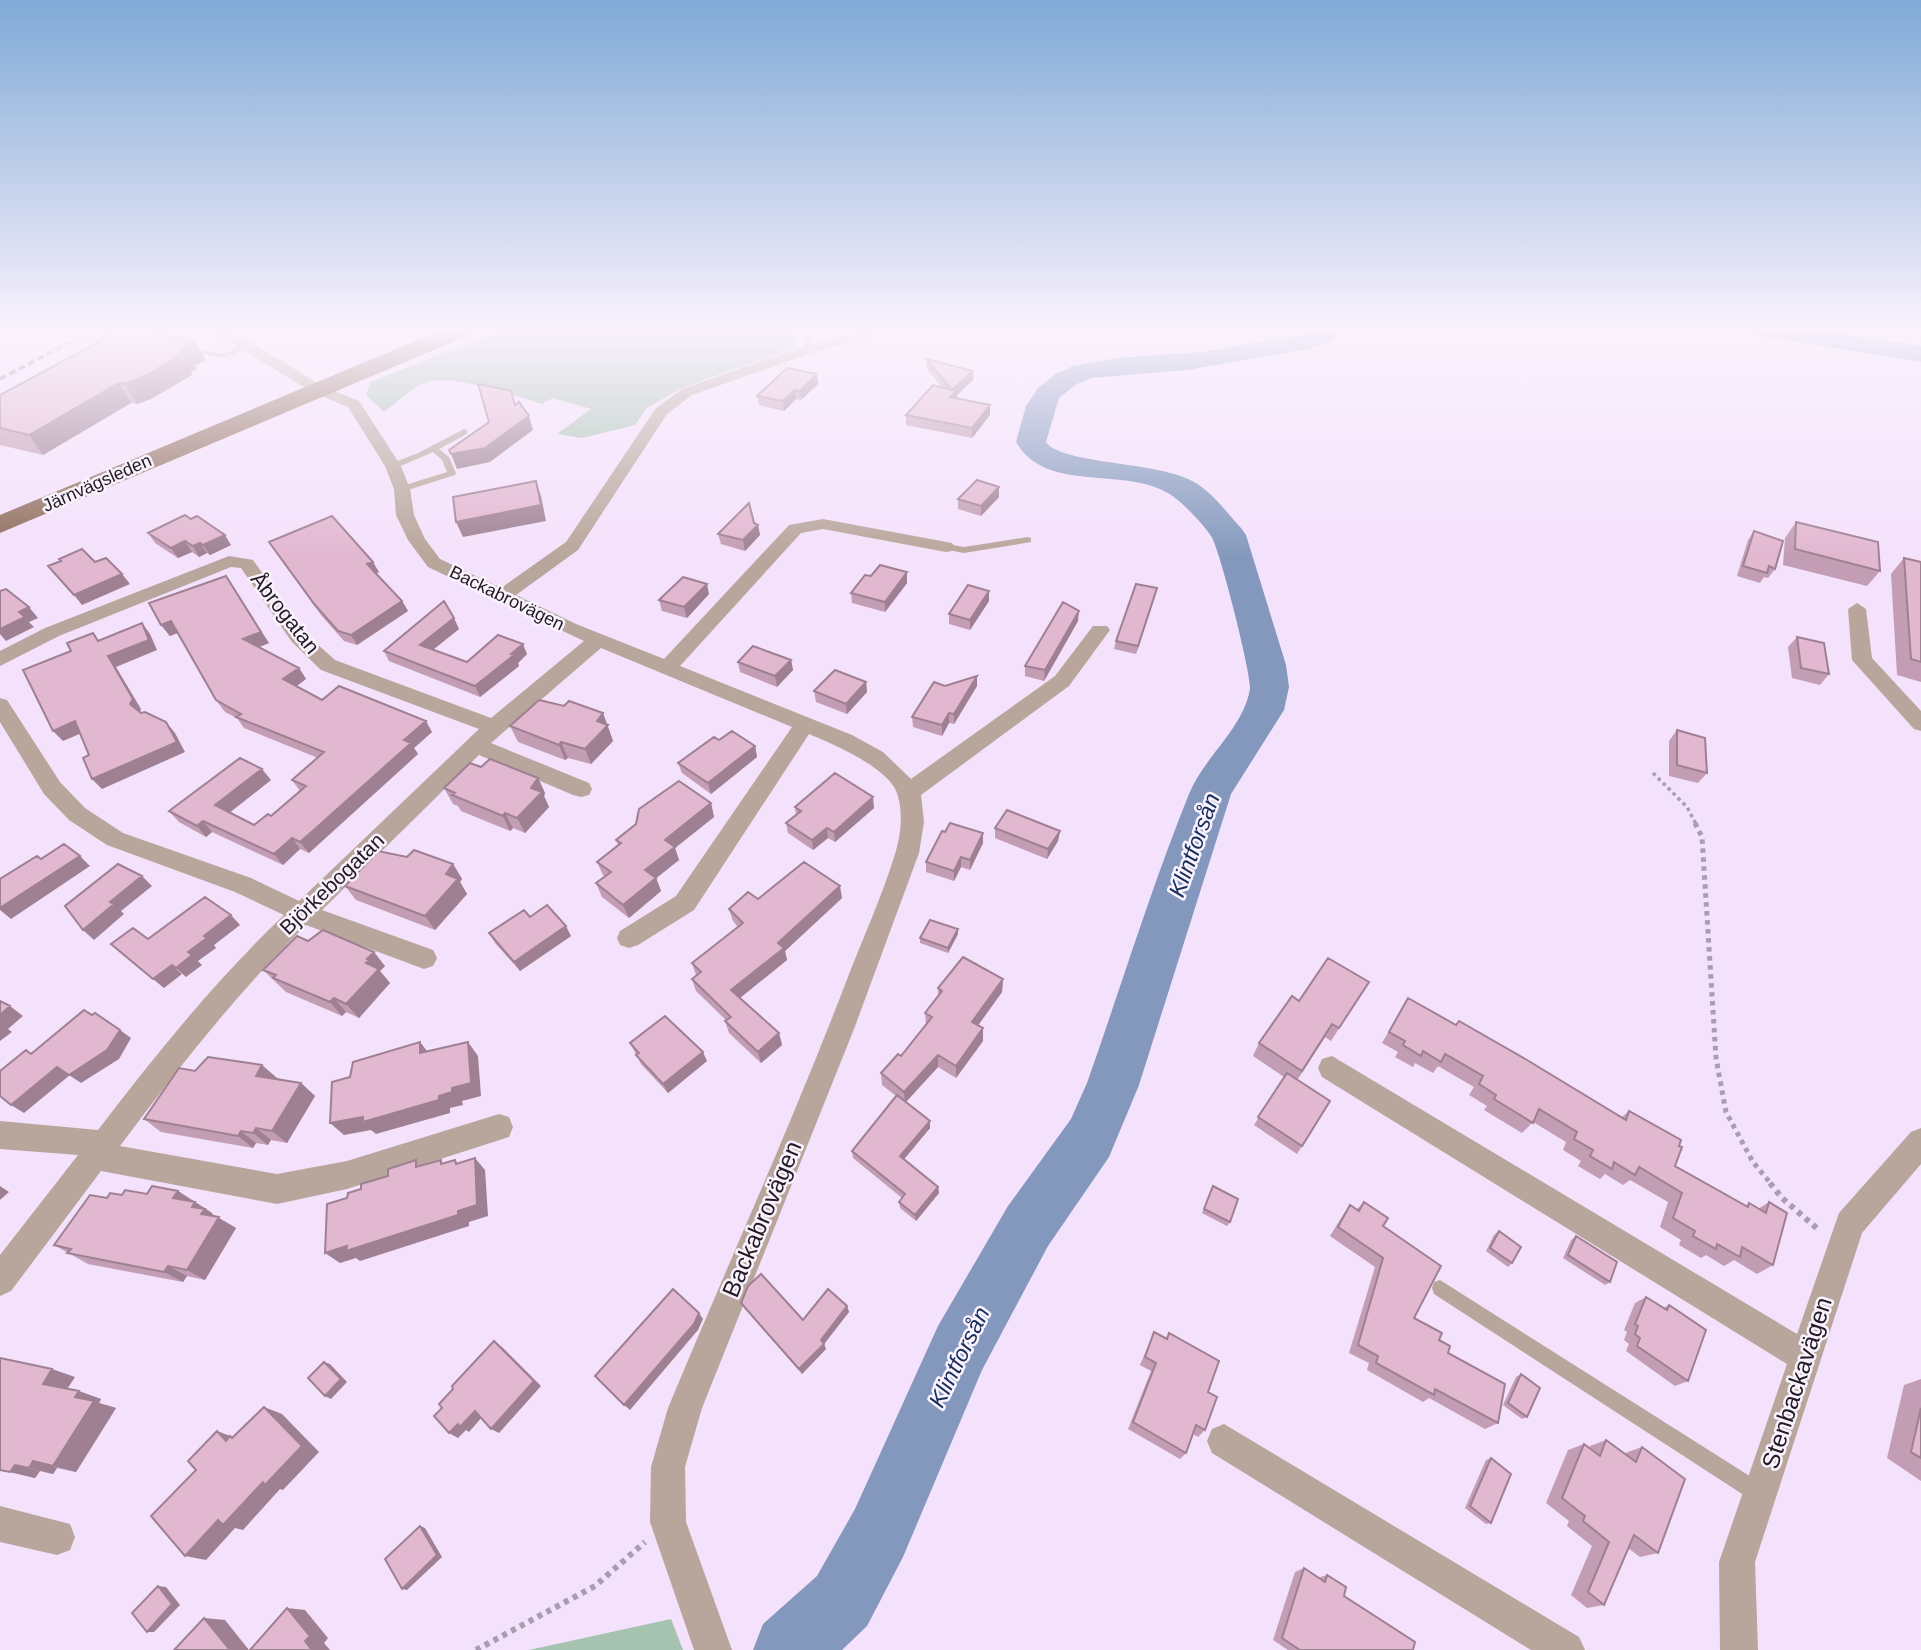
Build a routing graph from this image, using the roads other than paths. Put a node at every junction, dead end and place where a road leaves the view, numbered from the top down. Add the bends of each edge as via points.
1 (278, 405) edge
2 (355, 405) edge
3 (669, 405) edge
4 (464, 432) dead end
5 (434, 449) junction
6 (398, 477) junction
7 (0, 525) edge
8 (1028, 540) dead end
9 (946, 547) joint
10 (502, 596) junction
11 (1857, 609) dead end
12 (1100, 630) dead end
13 (598, 640) junction
14 (0, 659) edge
15 (668, 667) junction
16 (0, 705) edge
17 (806, 724) junction
18 (1921, 724) edge
19 (495, 727) junction
20 (475, 745) junction
21 (581, 789) dead end
22 (909, 792) junction
23 (302, 913) junction
24 (629, 938) dead end
25 (424, 958) dead end
26 (1332, 1068) dead end
27 (499, 1128) dead end
28 (0, 1135) edge
29 (1921, 1142) edge
30 (100, 1150) junction
31 (0, 1280) edge
32 (1440, 1288) edge
33 (1805, 1357) junction
34 (1224, 1441) dead end
35 (1760, 1494) junction
36 (0, 1524) edge
37 (57, 1537) dead end
38 (709, 1640) edge
39 (1566, 1650) edge
40 (1739, 1650) edge

1 - 7 main road, Järnvägsleden
2 - 6 street, Backabrovägen
3 - 10 street via 572,545
4 - 5 lane
5 - 6 lane
5 - 6 lane via 446,459 452,473
6 - 10 street, Backabrovägen via 405,515 434,563
8 - 9 lane via 964,550
9 - 15 street via 823,524 795,529
10 - 13 street, Backabrovägen
11 - 18 street via 1862,660
12 - 22 street via 1062,681
13 - 15 street, Backabrovägen
13 - 19 street, Björkebogatan
14 - 19 street, Åbrogatan via 52,632 229,561 247,564 299,638 328,665
15 - 17 street, Backabrovägen
16 - 23 street via 52,788 77,814 115,839 243,885
17 - 22 street, Backabrovägen via 875,758
17 - 24 street via 685,903
19 - 20 street, Björkebogatan
20 - 21 street
20 - 23 street, Björkebogatan
22 - 38 street, Backabrovägen via 913,822 908,853 836,1042 685,1408 668,1467 667,1522
23 - 25 street
23 - 30 street, Björkebogatan via 185,1038
26 - 33 street
27 - 30 street via 346,1175 276,1189
28 - 30 street
29 - 33 street, Stenbackavägen via 1850,1224
30 - 31 street, Björkebogatan
32 - 35 lane
33 - 35 street, Stenbackavägen
34 - 39 street
35 - 40 street, Stenbackavägen via 1737,1562
36 - 37 street

